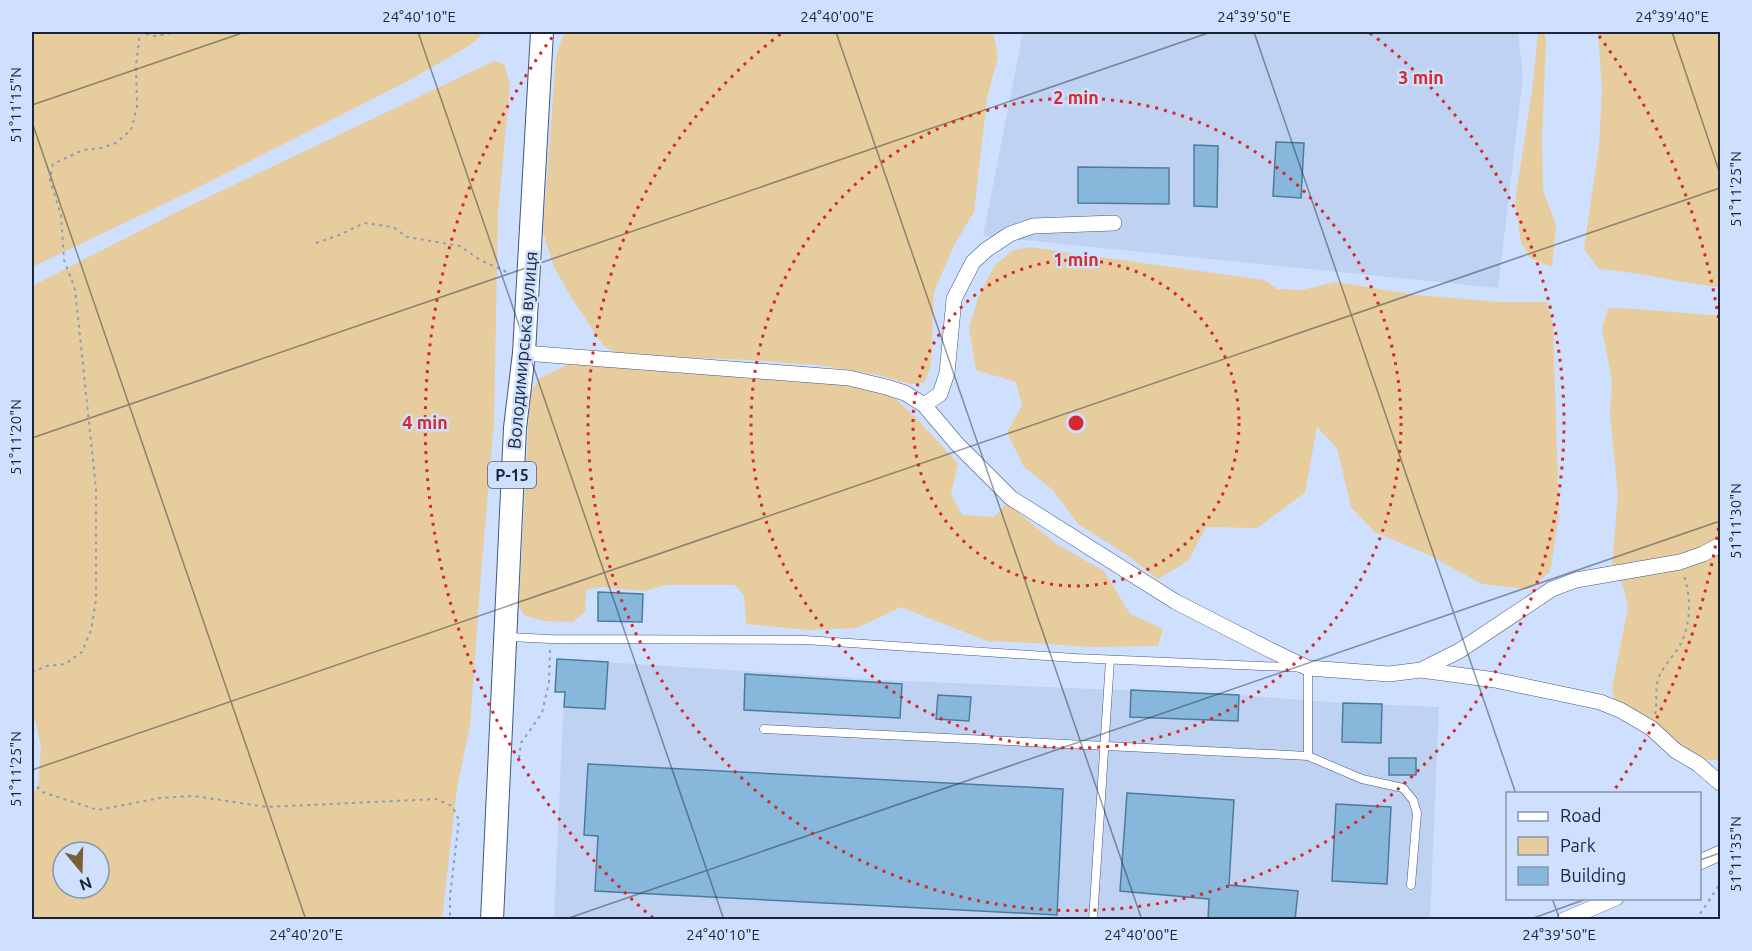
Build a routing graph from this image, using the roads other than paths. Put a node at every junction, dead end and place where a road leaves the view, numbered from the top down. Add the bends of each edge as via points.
1 (542, 32) edge
2 (1114, 223) dead end
3 (524, 353) junction
4 (924, 405) junction
5 (1720, 545) edge
6 (504, 637) junction
7 (1110, 660) junction
8 (1308, 668) junction
9 (1421, 670) junction
10 (764, 729) dead end
11 (1105, 745) junction
12 (1308, 756) junction
13 (1720, 783) edge
14 (1720, 852) edge
15 (1701, 862) edge
16 (1411, 885) dead end
17 (1611, 900) edge
18 (492, 920) edge
19 (1093, 920) edge
20 (1564, 920) edge

1 - 3 main road, Володимирська вулиця / Р-15
2 - 4 street via 1033,226 1010,234 973,262 954,299 947,372 940,394
3 - 4 street via 849,378 905,393
3 - 6 main road, Володимирська вулиця / Р-15 via 515,428
4 - 8 street via 1011,498 1176,602
5 - 9 street via 1680,562 1576,580 1552,589 1459,651
6 - 7 lane via 805,640
6 - 18 main road, Володимирська вулиця / Р-15
7 - 8 lane
7 - 11 lane
8 - 9 street via 1389,674
8 - 12 lane
9 - 13 street via 1495,680 1600,702 1651,728
10 - 11 lane
11 - 12 lane
11 - 19 lane
12 - 16 lane via 1362,779 1403,788 1413,800 1417,813
14 - 15 street
17 - 20 street

